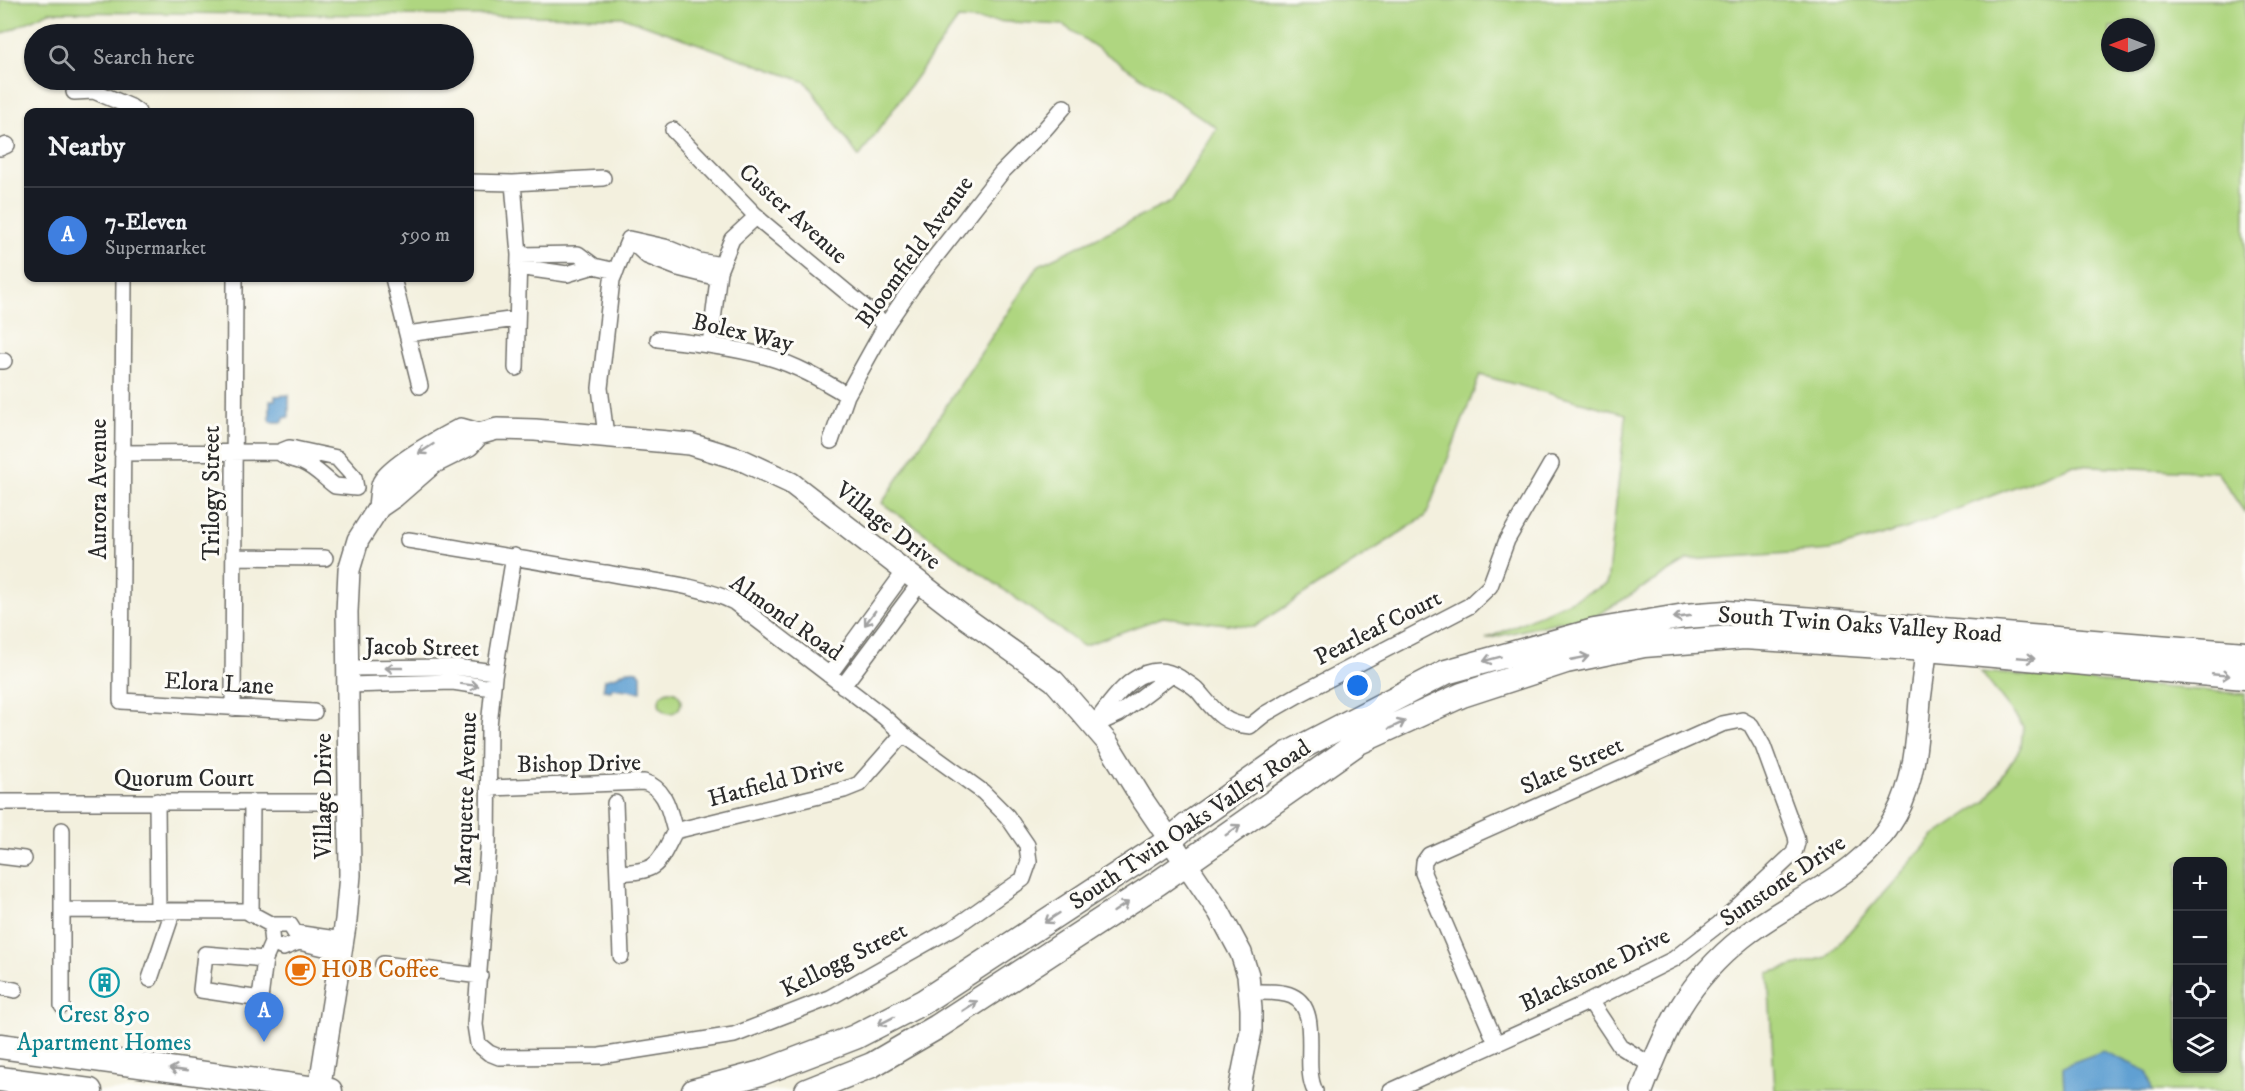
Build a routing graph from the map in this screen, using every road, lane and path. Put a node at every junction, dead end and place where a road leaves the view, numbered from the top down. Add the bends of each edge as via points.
1 (74, 92) dead end
2 (1064, 107) dead end
3 (132, 108) edge
4 (673, 130) dead end
5 (603, 178) dead end
6 (474, 182) edge
7 (513, 183) junction
8 (757, 216) junction
9 (553, 253) junction
10 (519, 261) junction
11 (594, 266) junction
12 (616, 270) junction
13 (553, 271) junction
14 (719, 271) junction
15 (124, 282) edge
16 (236, 282) edge
17 (394, 282) edge
18 (517, 319) junction
19 (886, 325) junction
20 (407, 334) junction
21 (658, 339) dead end
22 (710, 345) junction
23 (516, 368) dead end
24 (420, 386) dead end
25 (847, 395) junction
26 (606, 436) junction
27 (831, 441) dead end
28 (235, 452) junction
29 (279, 452) junction
30 (122, 453) junction
31 (327, 456) junction
32 (1551, 464) dead end
33 (321, 473) junction
34 (356, 488) junction
35 (379, 507) junction
36 (408, 540) dead end
37 (514, 556) junction
38 (234, 557) junction
39 (325, 558) dead end
40 (912, 577) junction
41 (1927, 639) junction
42 (2245, 654) edge
43 (1172, 674) junction
44 (829, 675) junction
45 (349, 676) junction
46 (2245, 677) edge
47 (493, 680) junction
48 (1132, 682) junction
49 (843, 686) junction
50 (1143, 694) junction
51 (121, 701) joint
52 (233, 708) junction
53 (314, 712) dead end
54 (1093, 726) junction
55 (903, 734) junction
56 (489, 788) junction
57 (158, 801) junction
58 (0, 802) edge
59 (252, 802) junction
60 (349, 802) junction
61 (615, 803) dead end
62 (62, 830) dead end
63 (675, 831) junction
64 (1170, 840) junction
65 (1794, 853) joint
66 (0, 856) edge
67 (24, 859) dead end
68 (1029, 862) joint
69 (1186, 864) junction
70 (618, 873) junction
71 (62, 910) junction
72 (166, 911) junction
73 (251, 914) junction
74 (272, 925) junction
75 (272, 943) junction
76 (342, 946) junction
77 (621, 956) dead end
78 (265, 959) junction
79 (383, 964) dead end
80 (480, 976) junction
81 (150, 979) dead end
82 (1250, 992) junction
83 (1590, 1001) junction
84 (62, 1006) dead end
85 (1496, 1043) junction
86 (478, 1044) joint
87 (0, 1046) edge
88 (1652, 1066) junction
89 (0, 1079) edge
90 (323, 1090) edge
91 (90, 1091) edge
92 (694, 1091) edge
93 (807, 1091) edge
94 (1239, 1091) edge
95 (1315, 1091) edge
96 (1391, 1091) edge
97 (1642, 1091) edge

1 - 3 street via 94,91
2 - 19 street, Bloomfield Avenue via 1002,172
4 - 8 street, Custer Avenue
5 - 7 street
6 - 7 street
7 - 10 street
8 - 14 street via 732,238
8 - 19 street, Custer Avenue
9 - 10 street
9 - 11 street via 578,254
9 - 13 street
10 - 13 street
10 - 18 street
11 - 12 street
11 - 13 street via 567,274
12 - 14 street via 629,239 665,247 681,261
12 - 26 street via 600,388
14 - 22 street
15 - 30 street, Aurora Avenue
16 - 28 street, Trilogy Street
17 - 20 street
18 - 20 street
18 - 23 street
19 - 25 street, Bloomfield Avenue
20 - 24 street
21 - 22 street, Bolex Way
22 - 25 street, Bolex Way via 769,357 814,375
25 - 27 street, Bloomfield Avenue
26 - 35 street, Village Drive via 535,429 497,429 479,434 461,429 426,447 383,483
26 - 40 street, Village Drive via 690,444 742,460 791,483
28 - 29 street
28 - 30 street
28 - 38 street, Trilogy Street
29 - 31 street via 289,448
29 - 33 street via 286,459 302,462
30 - 51 street, Aurora Avenue
31 - 33 street
31 - 34 street via 337,458 354,477
32 - 43 street, Pearleaf Court via 1507,540 1490,586 1469,606 1298,695 1250,726 1234,725 1211,709 1197,689
33 - 34 street via 335,486
34 - 35 street
35 - 45 street, Village Drive via 358,540 349,570
36 - 37 street, Almond Road
37 - 44 street, Almond Road via 716,593
37 - 47 street, Marquette Avenue
38 - 39 street
38 - 52 street, Trilogy Street
40 -> 44 street
40 - 49 street
40 - 54 street, Village Drive via 1054,681
41 - 42 main road, South Twin Oaks Valley Road
41 -> 46 main road, South Twin Oaks Valley Road
41 -> 64 main road, South Twin Oaks Valley Road via 1726,613 1594,631 1446,672 1288,754
69 -> 41 main road, South Twin Oaks Valley Road via 1359,742 1462,695 1566,661 1644,645 1744,637
41 - 88 street, Sunstone Drive via 1916,749 1897,814 1872,850 1847,871 1744,936 1701,976 1679,1006
43 - 48 street via 1145,672
43 - 50 street
44 - 49 street, Almond Road
45 - 47 street, Jacob Street via 453,682
45 - 60 street, Village Drive
47 - 56 street, Marquette Avenue
48 - 50 street
48 - 54 street
49 - 55 street, Almond Road
50 - 54 street via 1119,714
51 - 52 street, Elora Lane
52 - 53 street, Elora Lane
54 - 64 street, Village Drive
55 - 63 street, Hatfield Drive via 859,784
55 - 68 street, Almond Road via 983,792 1007,816 1027,845
56 - 63 street, Bishop Drive via 644,782 655,785 665,800
56 - 80 street, Marquette Avenue
57 - 58 street, Quorum Court
57 - 59 street, Quorum Court
57 - 72 street
59 - 60 street, Quorum Court
59 - 73 street
60 - 76 street, Village Drive via 350,875
61 - 70 street
62 - 71 street
63 - 70 street via 654,866 645,872
64 - 69 street, Village Drive
64 -> 92 main road, South Twin Oaks Valley Road via 923,1002 855,1037 761,1073
65 - 83 street, Blackstone Drive via 1684,953
65 - 85 street, Slate Street via 1796,836 1763,746 1752,725 1743,720 1722,724 1429,855 1423,873
66 - 67 street
68 - 86 street, Kellogg Street via 1023,879 955,927 829,998 734,1035 600,1056 499,1057
69 - 82 street, Village Drive via 1241,953
93 -> 69 main road, South Twin Oaks Valley Road via 872,1065 937,1028
70 - 77 street
71 - 72 street
71 - 84 street
72 - 73 street
72 - 81 street
73 - 74 street
74 - 75 street
74 - 76 street via 290,925 295,933
75 - 76 street via 282,948 299,942
75 - 78 street
76 - 90 street, Village Drive
78 - 78 street via 260,999 201,990 205,954
79 - 80 street
80 - 86 street, Marquette Avenue via 475,1025
82 - 94 street, Village Drive via 1251,1031
82 - 95 street via 1291,995 1302,1003 1309,1018 1310,1072
83 - 85 street, Blackstone Drive
83 - 88 street via 1620,1046
85 - 96 street, Blackstone Drive
90 -> 87 main road
88 - 97 street, Sunstone Drive
89 - 91 main road

